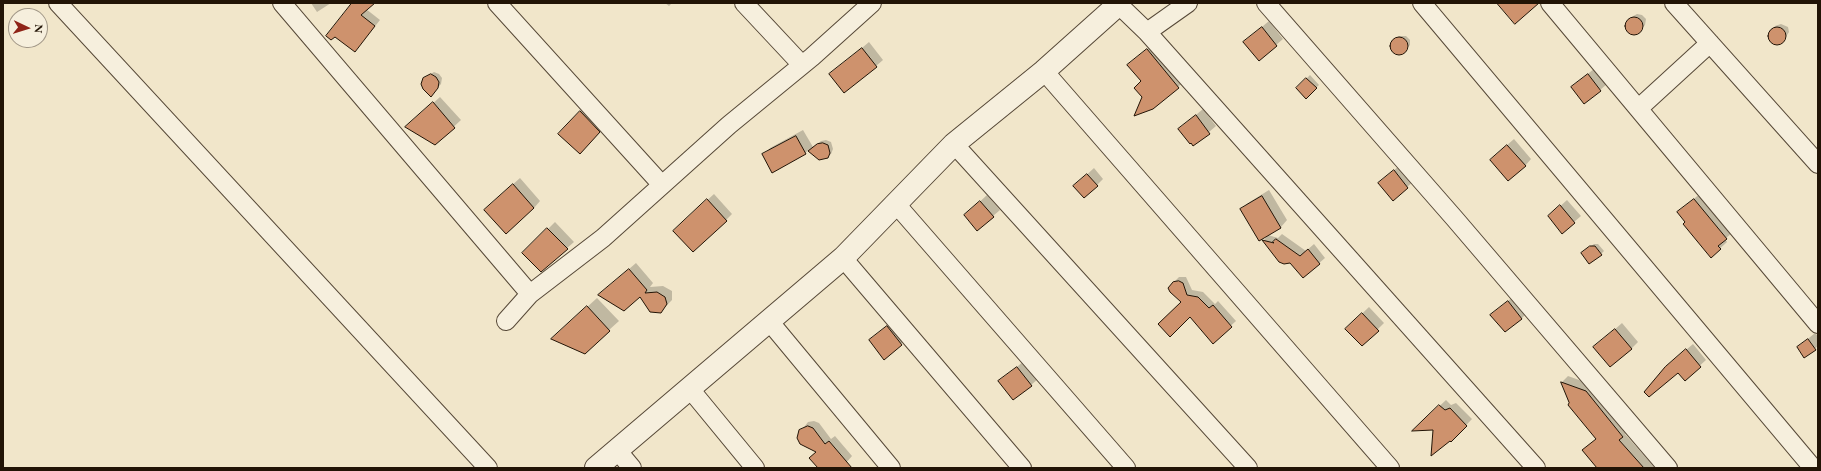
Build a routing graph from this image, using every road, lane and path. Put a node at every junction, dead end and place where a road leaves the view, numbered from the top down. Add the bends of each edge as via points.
1 (58, 3) edge
2 (282, 3) edge
3 (497, 3) edge
4 (744, 3) edge
5 (872, 3) edge
6 (1188, 3) edge
7 (1266, 3) edge
8 (1422, 3) edge
9 (1550, 3) edge
10 (1674, 3) edge
11 (1120, 4) edge
12 (1147, 32) junction
13 (1710, 43) junction
14 (802, 65) junction
15 (1044, 70) junction
16 (1639, 108) junction
17 (954, 144) junction
18 (1818, 164) edge
19 (662, 185) junction
20 (896, 204) junction
21 (843, 258) junction
22 (530, 294) junction
23 (506, 321) dead end
24 (769, 321) junction
25 (1818, 324) edge
26 (690, 388) junction
27 (617, 450) junction
28 (488, 468) edge
29 (596, 468) edge
30 (632, 468) edge
31 (755, 468) edge
32 (891, 468) edge
33 (1022, 468) edge
34 (1126, 468) edge
35 (1248, 468) edge
36 (1390, 468) edge
37 (1536, 468) edge
38 (1668, 468) edge
39 (1813, 468) edge

1 - 28 street
2 - 22 street
3 - 19 street
4 - 14 street
5 - 14 street
6 - 12 street
7 - 38 street
8 - 39 street
9 - 16 street
10 - 13 street
11 - 12 street
11 - 15 street
12 - 37 street
13 - 16 street
13 - 18 street
14 - 19 street
15 - 17 street
15 - 36 street
16 - 25 street
17 - 20 street
17 - 35 street
19 - 22 street via 603,238
20 - 21 street
20 - 34 street
21 - 24 street
21 - 33 street
22 - 23 street
24 - 26 street
24 - 32 street
26 - 27 street
26 - 31 street
27 - 29 street
27 - 30 street

